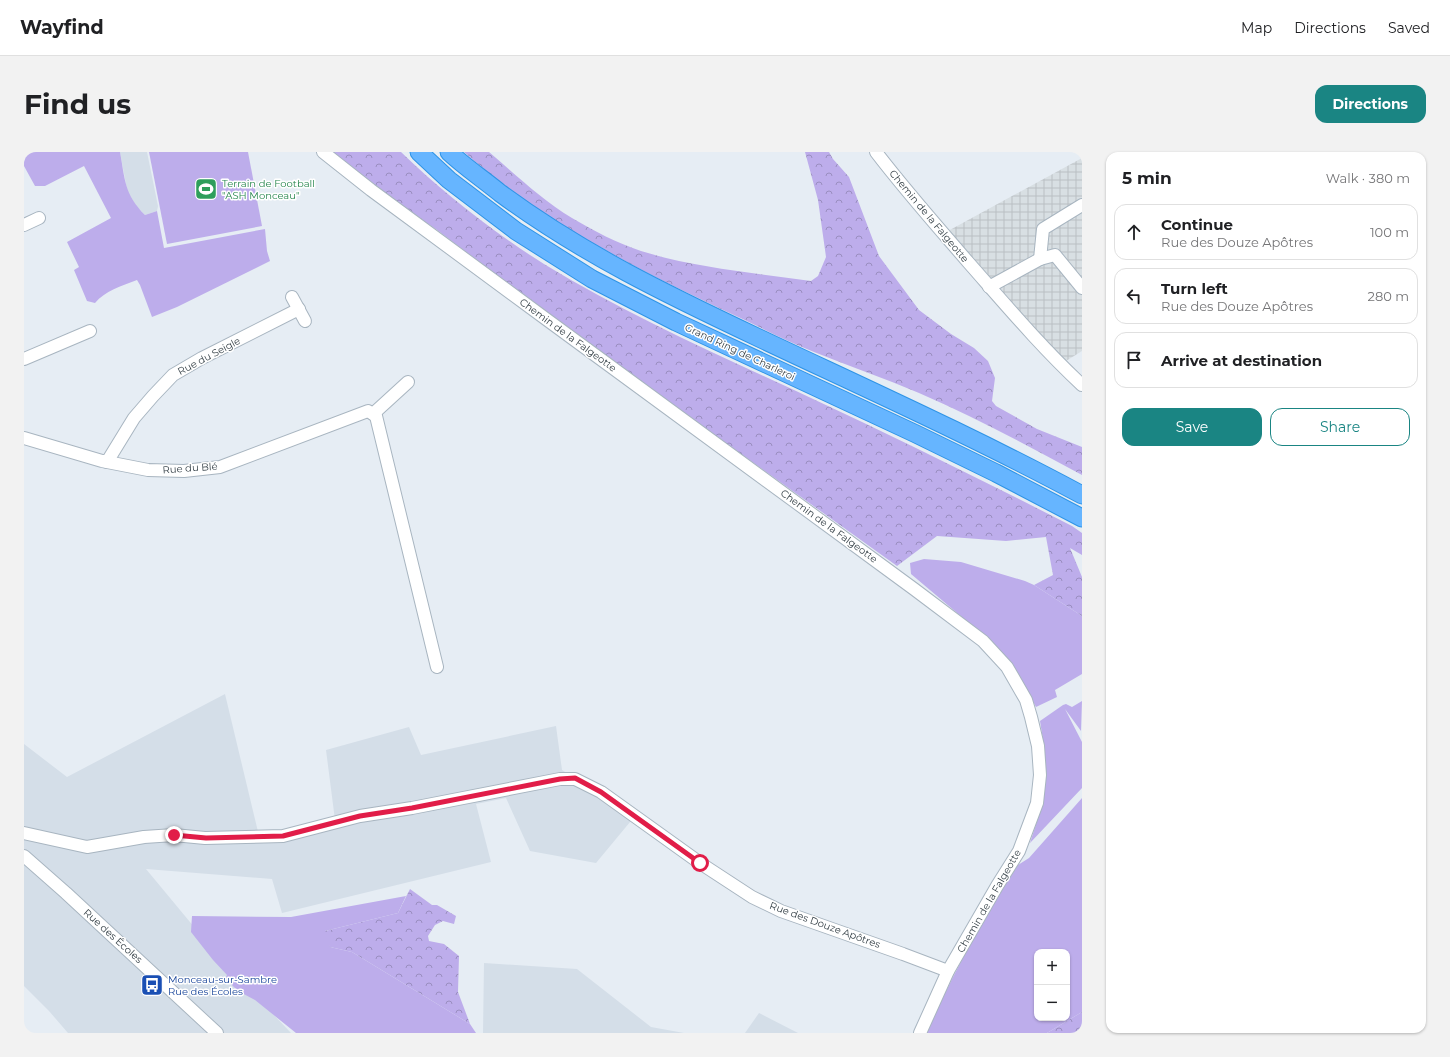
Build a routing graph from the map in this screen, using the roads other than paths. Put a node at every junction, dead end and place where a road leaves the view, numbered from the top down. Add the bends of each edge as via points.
1 (324, 152) edge
2 (419, 152) edge
3 (449, 152) edge
4 (876, 152) edge
5 (1082, 205) edge
6 (39, 218) dead end
7 (24, 225) edge
8 (1040, 259) junction
9 (989, 287) junction
10 (1082, 288) edge
11 (292, 297) dead end
12 (299, 309) junction
13 (305, 321) dead end
14 (90, 331) dead end
15 (24, 359) edge
16 (408, 382) dead end
17 (1082, 385) edge
18 (372, 414) junction
19 (24, 438) edge
20 (107, 462) junction
21 (1082, 495) edge
22 (1082, 518) edge
23 (437, 667) dead end
24 (24, 833) edge
25 (24, 856) edge
26 (948, 971) junction
27 (217, 1033) edge
28 (920, 1033) edge

1 - 26 street, Chemin de la Falgeotte via 371,190 983,641 1007,667 1026,700 1038,746 1040,775 1037,803 1019,851
2 - 22 highway, Grand Ring de Charleroi via 449,180 516,231 592,279 676,322 921,436
3 - 21 highway, Grand Ring de Charleroi via 528,213 603,260 682,302 921,414
4 - 9 street, Chemin de la Falgeotte
5 - 8 street via 1043,229
6 - 7 street
8 - 9 street
8 - 10 street via 1055,255
9 - 17 street, Chemin de la Falgeotte
11 - 12 street
12 - 13 street
12 - 20 street, Rue du Seigle via 173,375 134,418
14 - 15 street
16 - 18 street
18 - 20 street, Rue du Blé via 368,411 220,467 184,471 148,470
18 - 23 street via 376,416
19 - 20 street, Rue du Blé
24 - 26 street, Rue des Douze Apôtres via 87,847 144,837 174,835 206,838 283,836 360,816 575,778 601,792 752,897 781,911
25 - 27 street, Rue des Écoles
26 - 28 street, Chemin de la Falgeotte

